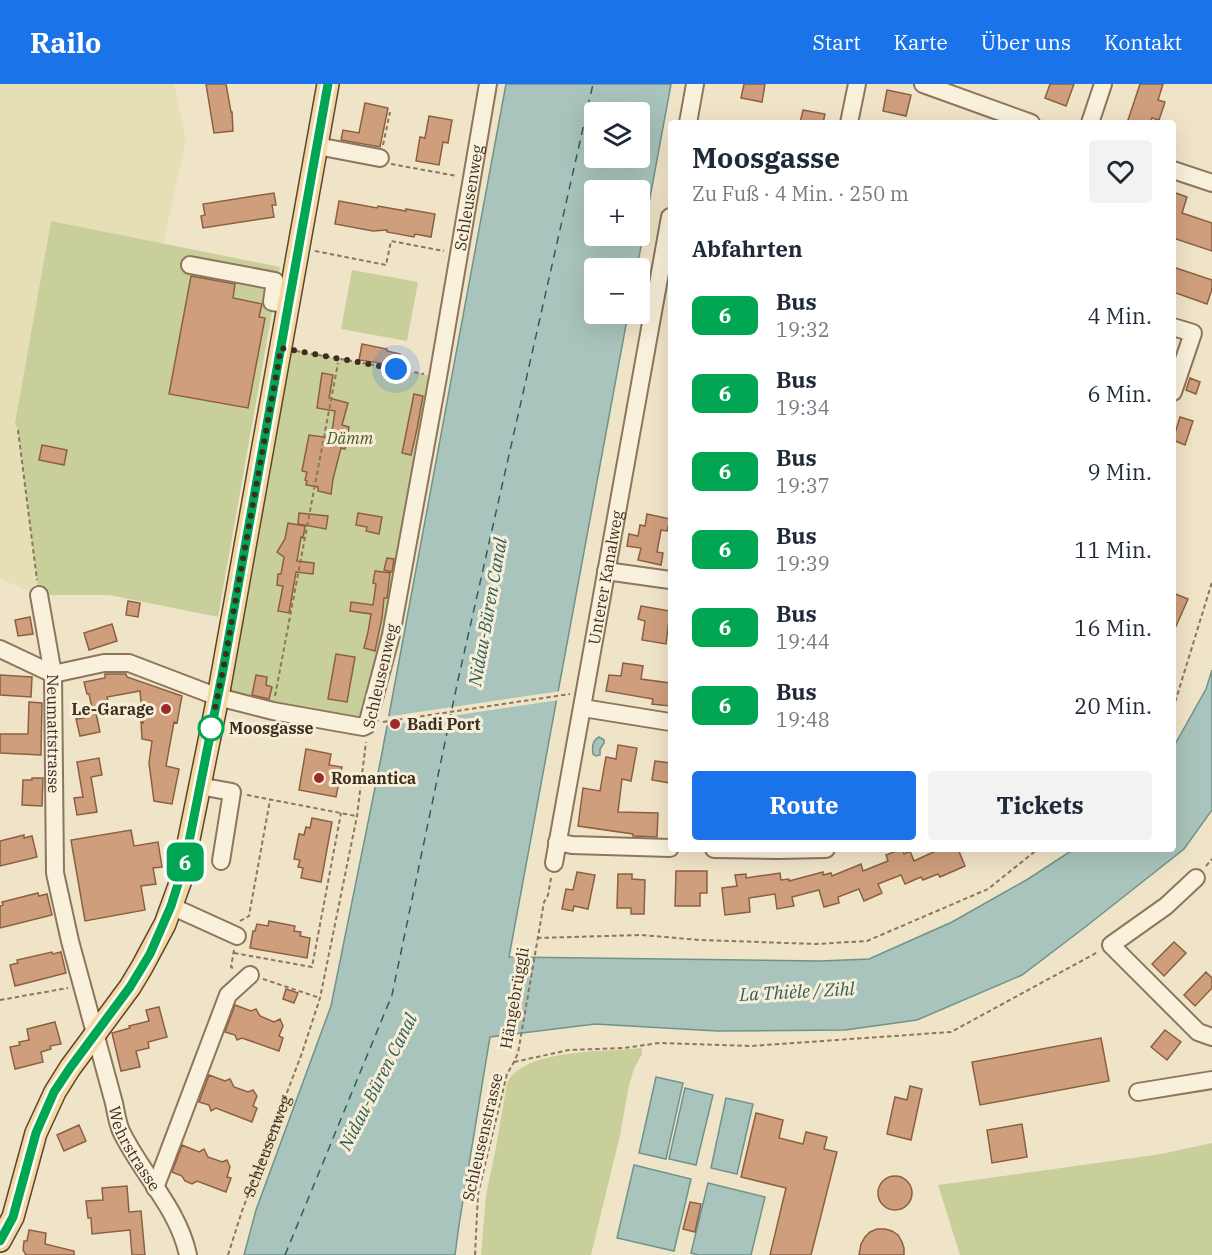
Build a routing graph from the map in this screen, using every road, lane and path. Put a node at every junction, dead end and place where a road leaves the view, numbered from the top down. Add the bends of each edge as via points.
1 (328, 84) edge
2 (488, 84) edge
3 (694, 84) edge
4 (857, 84) edge
5 (923, 84) edge
6 (1102, 84) edge
7 (950, 88) edge
8 (390, 112) dead end
9 (989, 116) edge
10 (688, 120) edge
11 (850, 120) edge
12 (1013, 120) edge
13 (1091, 120) edge
14 (317, 146) junction
15 (380, 158) junction
16 (1176, 171) edge
17 (471, 179) junction
18 (1212, 183) edge
19 (668, 228) edge
20 (308, 249) dead end
21 (459, 253) junction
22 (190, 265) dead end
23 (288, 305) junction
24 (1176, 328) edge
25 (281, 348) junction
26 (338, 363) dead end
27 (438, 377) junction
28 (1176, 383) edge
29 (18, 430) dead end
30 (606, 571) junction
31 (668, 580) edge
32 (1212, 582) edge
33 (39, 595) joint
34 (0, 649) edge
35 (53, 674) junction
36 (565, 694) dead end
37 (218, 697) junction
38 (1176, 699) edge
39 (583, 708) junction
40 (273, 711) junction
41 (668, 722) edge
42 (374, 724) junction
43 (200, 786) junction
44 (232, 792) junction
45 (270, 800) junction
46 (340, 813) junction
47 (357, 816) junction
48 (557, 842) junction
49 (668, 848) edge
50 (1034, 852) edge
51 (221, 861) dead end
52 (554, 863) joint
53 (1196, 878) dead end
54 (171, 906) junction
55 (237, 936) junction
56 (537, 938) junction
57 (1111, 945) junction
58 (234, 953) junction
59 (250, 975) junction
60 (82, 985) junction
61 (321, 998) junction
62 (0, 999) edge
63 (95, 1035) junction
64 (1212, 1037) edge
65 (514, 1062) junction
66 (1212, 1080) edge
67 (1138, 1092) dead end
68 (155, 1188) junction
69 (0, 1241) edge
70 (0, 1250) edge
71 (6, 1255) edge
72 (188, 1255) edge
73 (228, 1255) edge
74 (475, 1255) edge

1 - 14 main road
2 - 17 street, Schleusenweg
3 - 10 street
4 - 11 street
5 - 7 street
6 - 13 street
7 - 9 street
8 - 15 path
9 - 12 street
14 - 15 street
14 - 23 main road
15 - 17 path via 379,162
16 - 18 street
17 - 21 street, Schleusenweg
19 - 30 street, Unterer Kanalweg
20 - 21 path via 386,265 391,241
21 - 27 street, Schleusenweg
22 - 23 street via 275,281 272,302
23 - 25 main road
24 - 28 street via 1193,333
25 - 27 path
25 - 37 main road
26 - 40 path
27 - 42 street, Schleusenweg
29 - 33 path
30 - 31 street
30 - 39 street, Unterer Kanalweg
32 - 38 path
33 - 35 street, Neumattstrasse
34 - 35 street
35 - 37 street via 104,663 129,663
35 - 60 street, Neumattstrasse via 55,873
36 - 42 path
37 - 40 street
37 - 43 main road
39 - 41 street
39 - 48 street, Unterer Kanalweg
40 - 42 street via 363,727
42 - 47 path, Schleusenweg
43 - 44 street
43 - 54 main road via 185,862
44 - 45 path
44 - 51 street
45 - 46 path
45 - 55 path via 249,916 240,920
46 - 47 path
46 - 58 path via 312,967
47 - 61 path, Schleusenweg
48 - 49 street
48 - 52 street, Unterer Kanalweg
50 - 56 path via 988,889 867,941 816,945 641,935
52 - 56 path
53 - 57 street via 1166,906
54 - 55 street
54 - 63 main road via 142,967
55 - 58 path
56 - 65 path, Hängebrüggli
57 - 64 street via 1198,1032
57 - 65 path via 951,1032 751,1046 659,1043 569,1050
58 - 59 path via 231,967
59 - 61 path
59 - 68 street via 228,995
60 - 62 path
60 - 63 street, Neumattstrasse
61 - 73 path, Schleusenweg
63 - 68 street, Wehrstrasse via 120,1129
63 - 69 main road via 54,1092 42,1118 13,1217
65 - 74 path, Schleusenstrasse via 507,1074 478,1194
66 - 67 street
68 - 72 street, Wehrstrasse via 174,1215
70 - 71 main road

